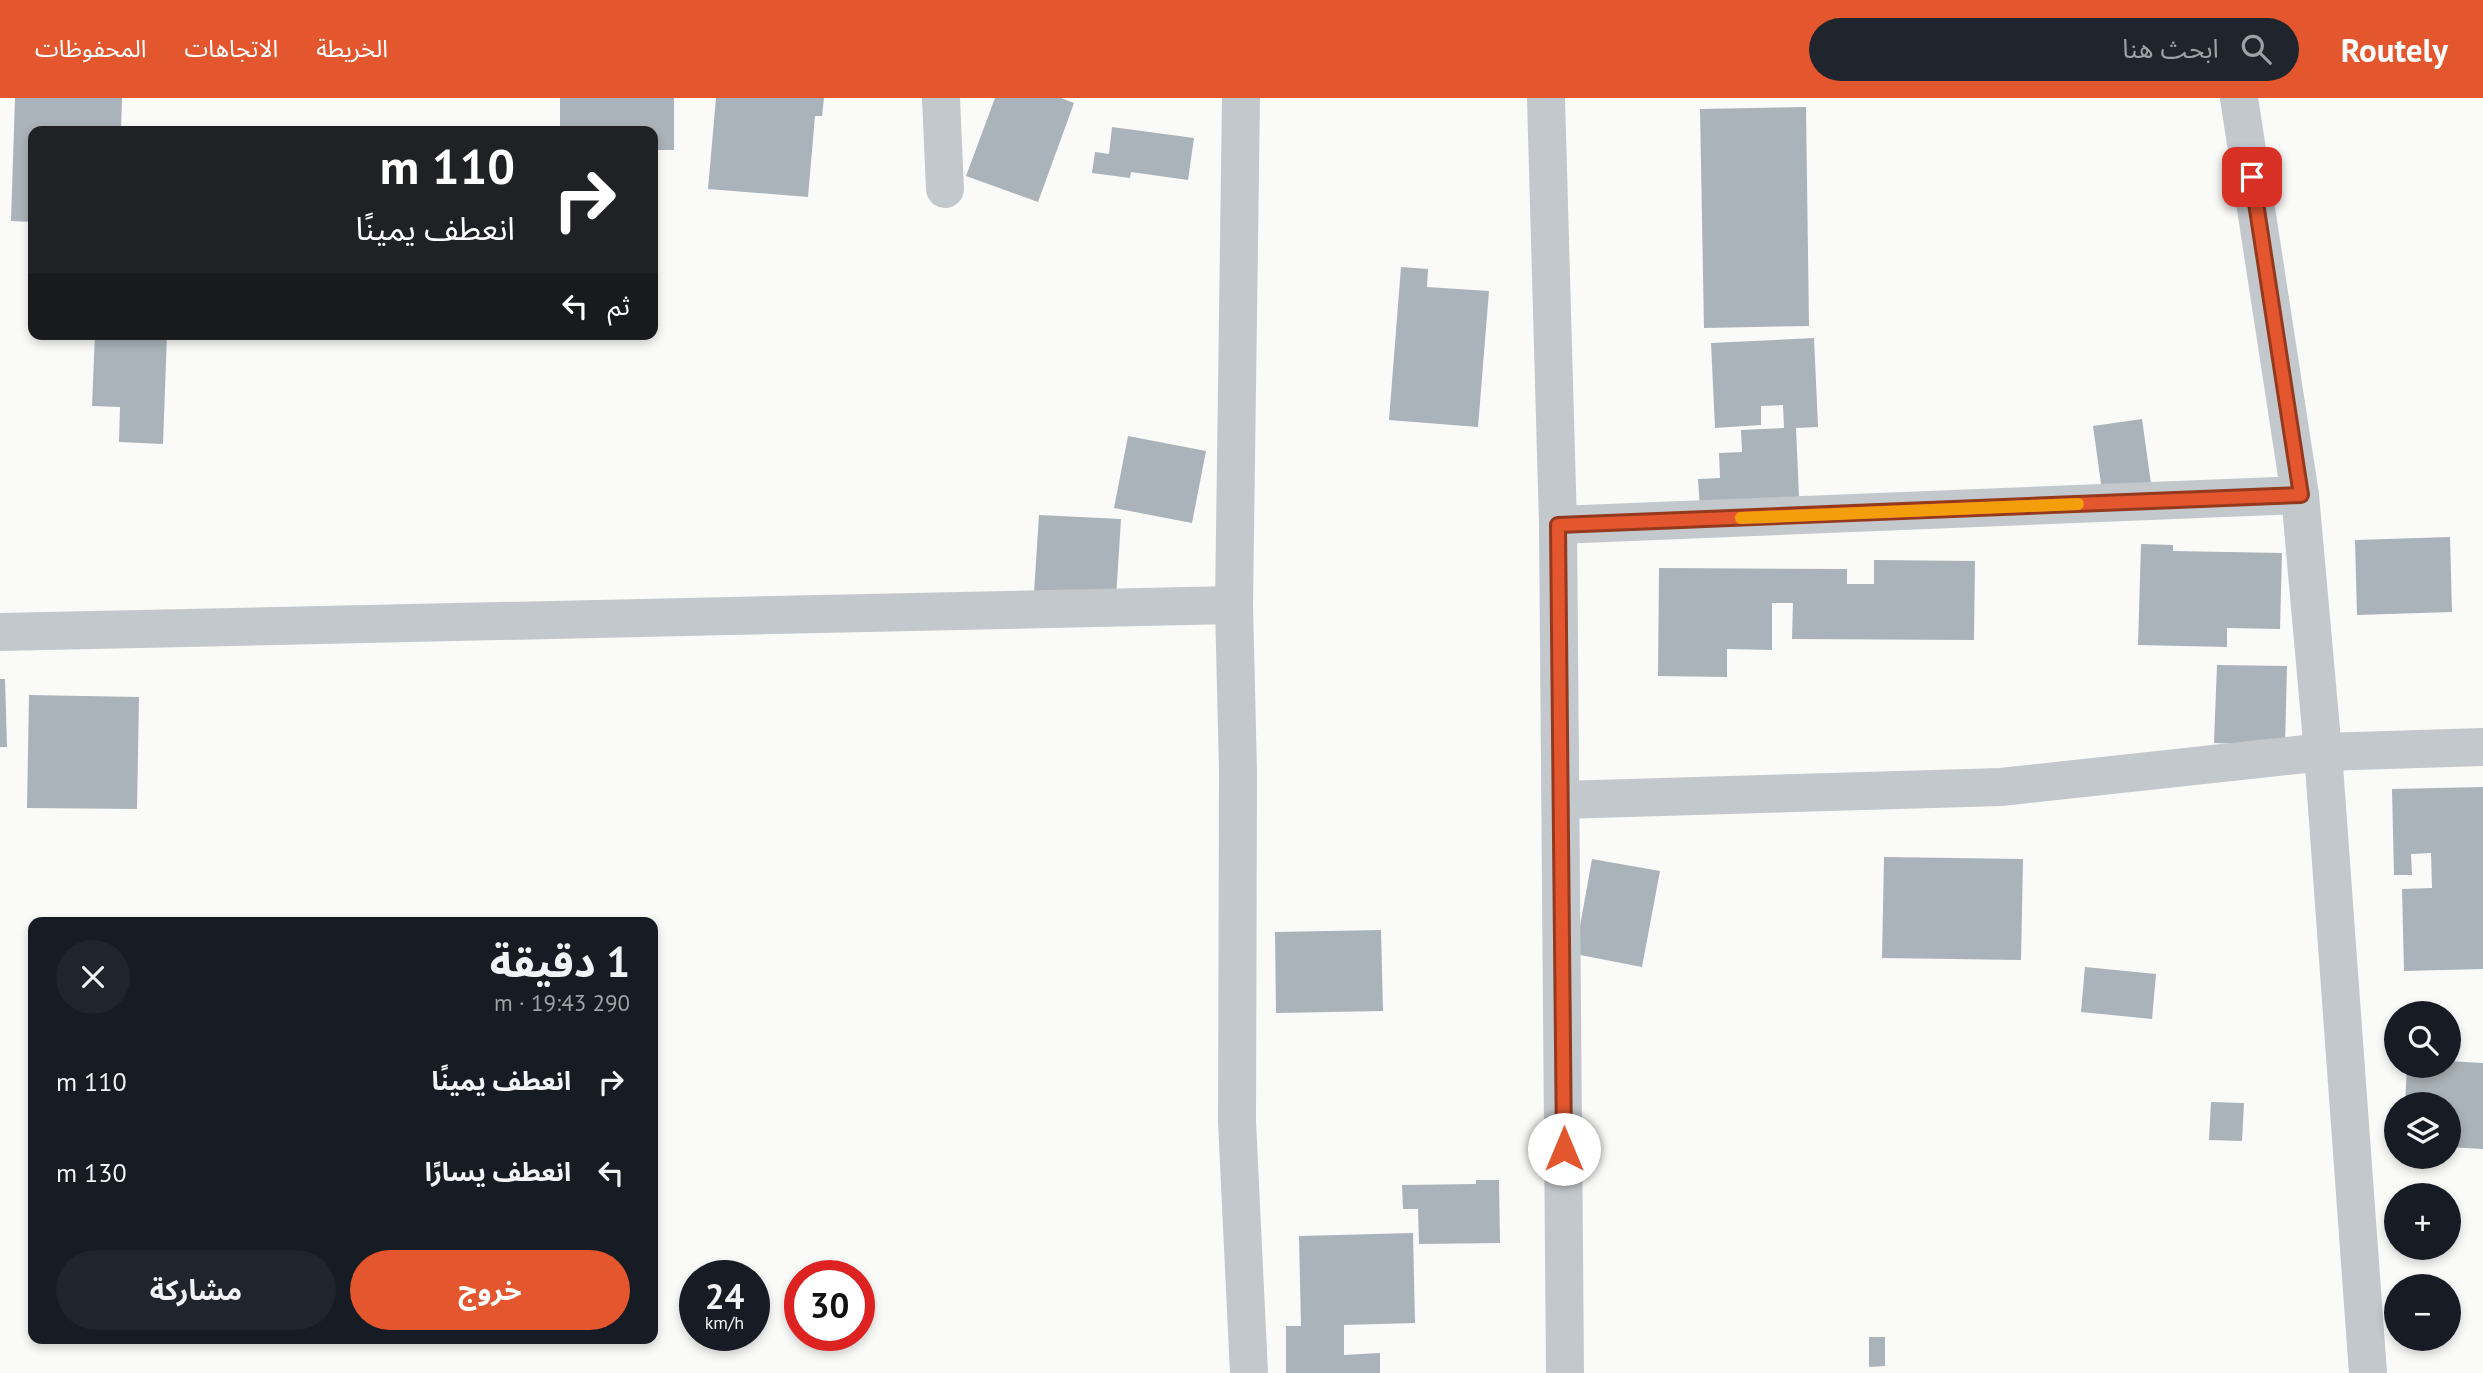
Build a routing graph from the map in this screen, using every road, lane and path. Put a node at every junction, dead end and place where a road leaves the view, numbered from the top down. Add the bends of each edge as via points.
1 (941, 98) edge
2 (1241, 98) edge
3 (1546, 98) edge
4 (2239, 98) edge
5 (944, 189) dead end
6 (2301, 495) junction
7 (1558, 525) junction
8 (1234, 605) junction
9 (0, 632) edge
10 (2483, 747) edge
11 (2323, 752) junction
12 (1561, 800) junction
13 (1249, 1373) edge
14 (1565, 1373) edge
15 (2368, 1373) edge

1 - 5 street
2 - 8 street
3 - 7 street
4 - 6 street
6 - 7 street
6 - 11 street
7 - 12 street
8 - 9 street
8 - 13 street via 1237,1122
10 - 11 street
11 - 12 street via 2001,787
11 - 15 street
12 - 14 street

